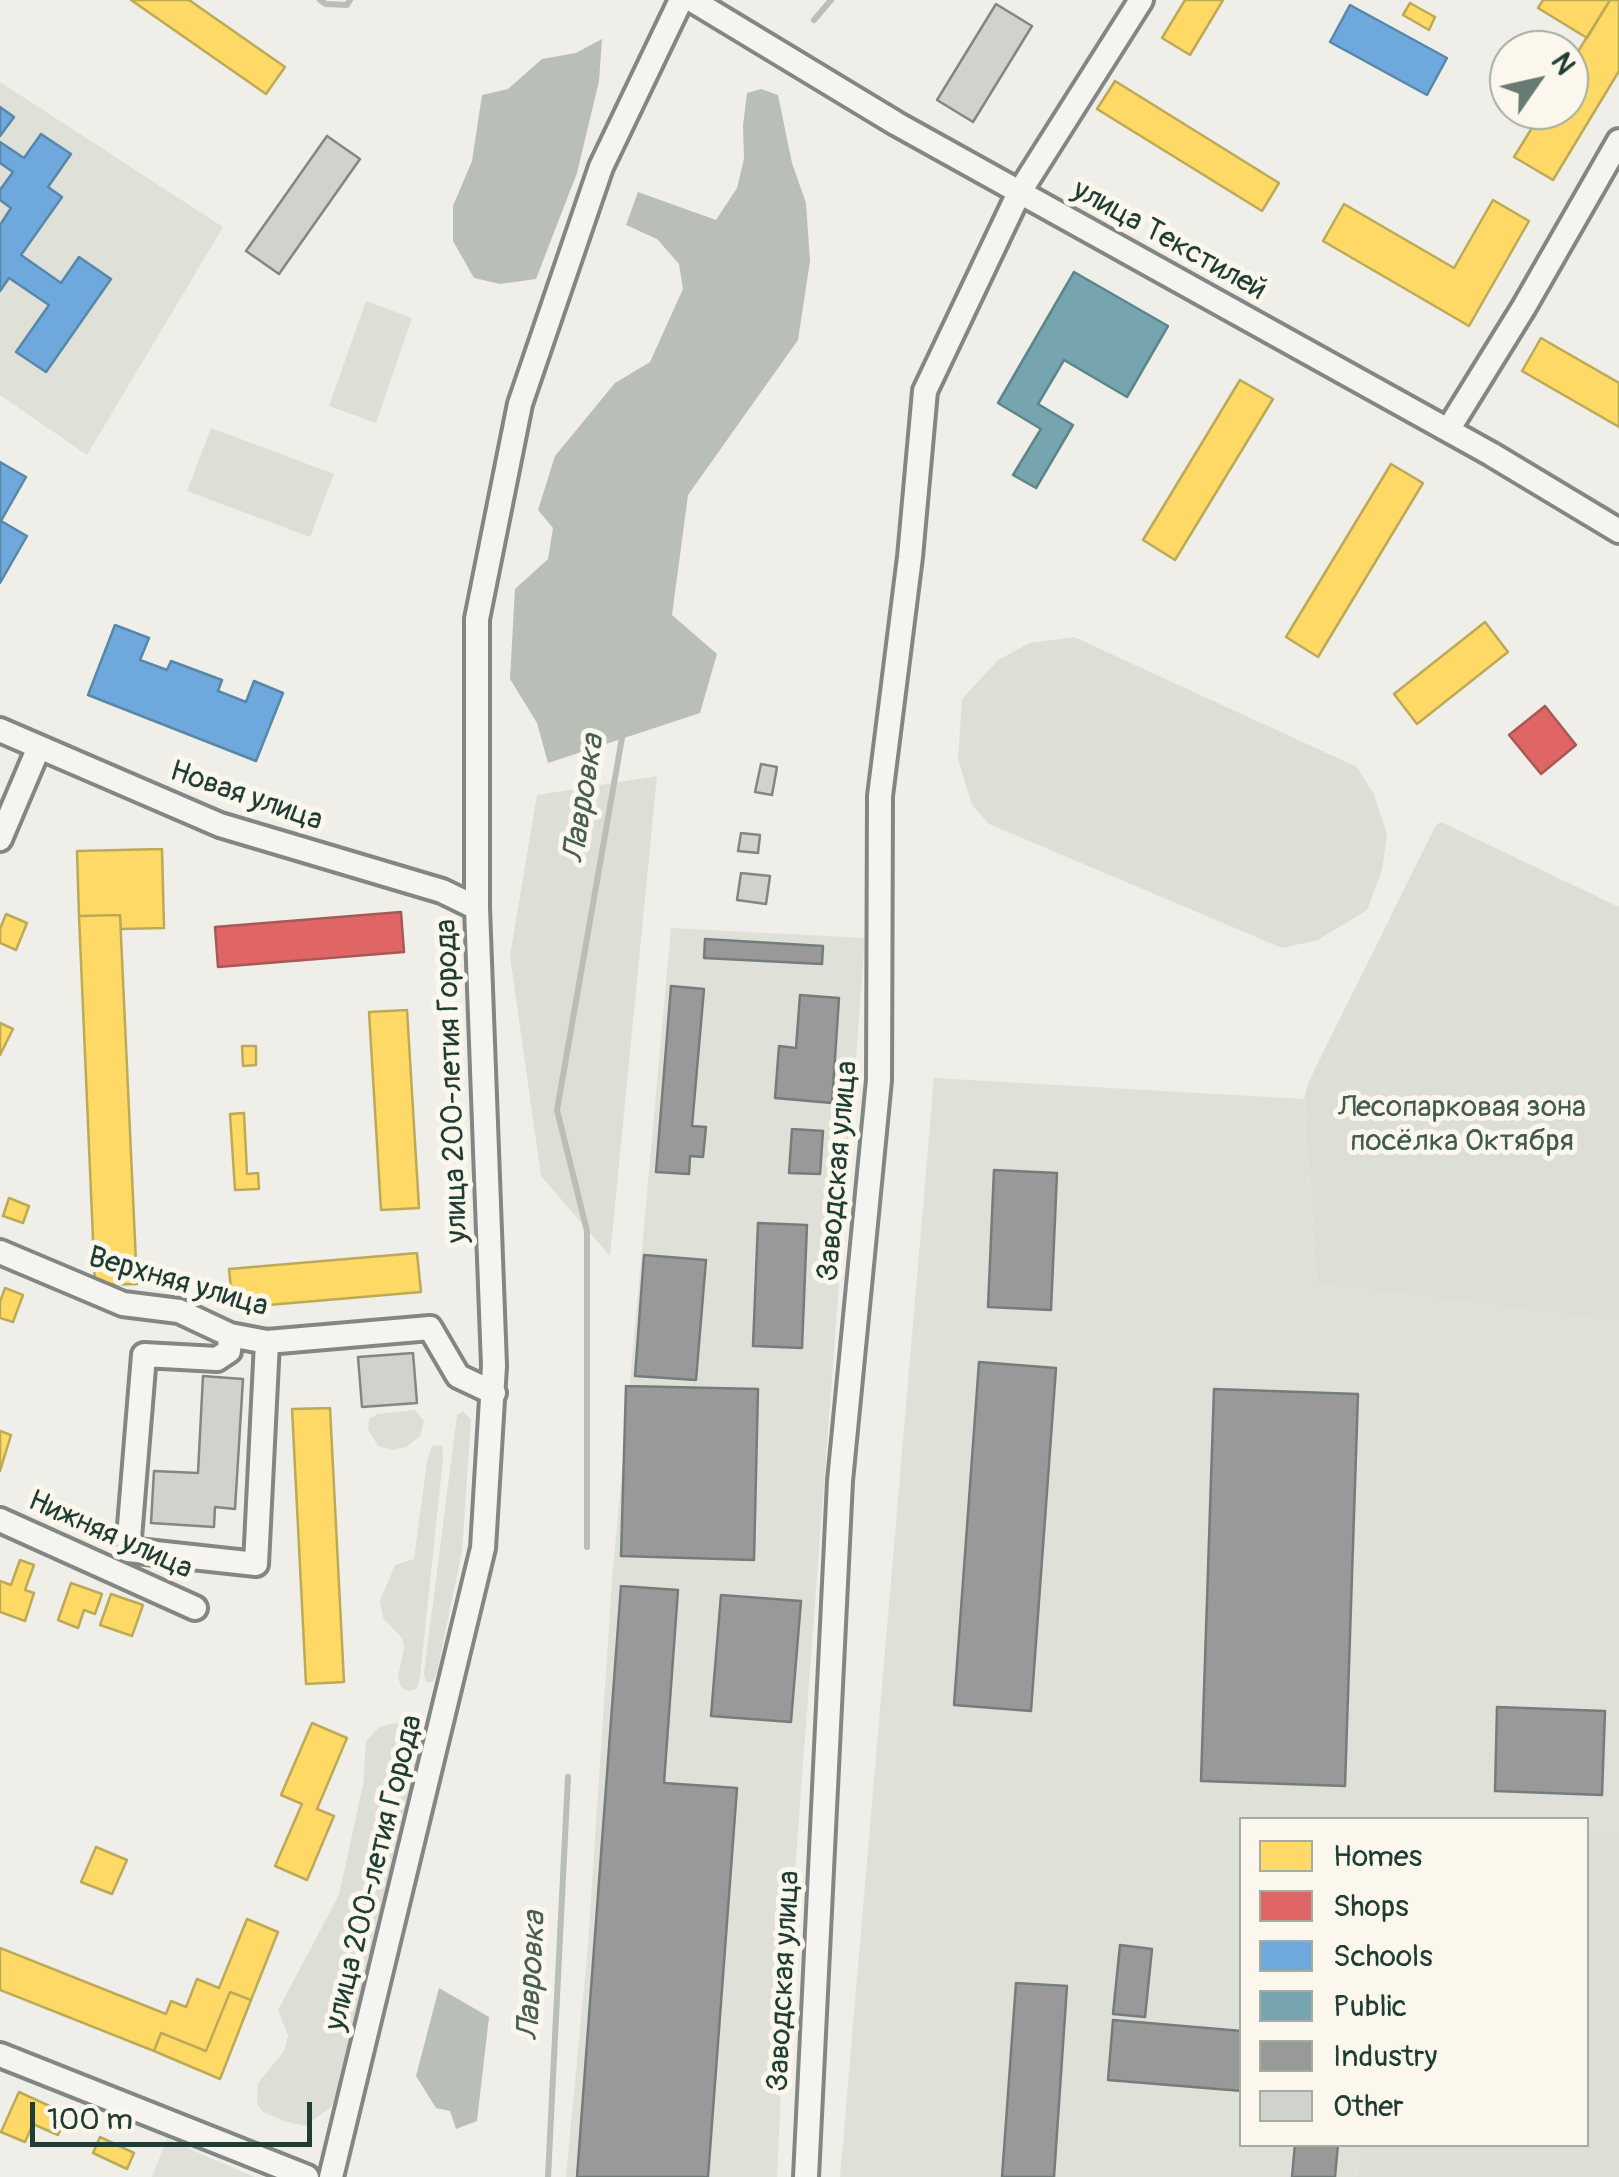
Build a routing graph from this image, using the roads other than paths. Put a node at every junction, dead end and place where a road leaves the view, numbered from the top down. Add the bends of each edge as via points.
1 (682, 0) edge
2 (692, 0) edge
3 (1141, 0) edge
4 (1619, 141) edge
5 (1019, 193) junction
6 (1448, 430) junction
7 (1619, 531) edge
8 (0, 730) edge
9 (39, 747) junction
10 (0, 839) edge
11 (477, 908) junction
12 (0, 1252) edge
13 (230, 1335) junction
14 (267, 1342) junction
15 (494, 1393) junction
16 (0, 1520) edge
17 (195, 1608) dead end
18 (1, 2057) edge
19 (306, 2177) edge
20 (331, 2177) edge
21 (806, 2177) edge

1 - 11 street, улица 200-летия Города via 601,167 520,404 477,619
2 - 5 street, улица Текстилей
3 - 5 street, Заводская улица
4 - 6 street
5 - 6 street, улица Текстилей
5 - 21 street, Заводская улица via 925,391 880,796 880,1080 840,1481
6 - 7 street, улица Текстилей
8 - 9 street, Новая улица
9 - 10 street
9 - 11 street, Новая улица via 220,825 442,890
11 - 15 street, улица 200-летия Города
12 - 13 street, Верхняя улица via 123,1304 179,1311
13 - 14 street, Верхняя улица
13 - 14 street via 229,1351 216,1359 144,1355 128,1550 256,1564
14 - 15 street, Верхняя улица via 430,1328 458,1376
15 - 20 street, улица 200-летия Города via 483,1548
16 - 17 street, Нижняя улица
18 - 19 street

